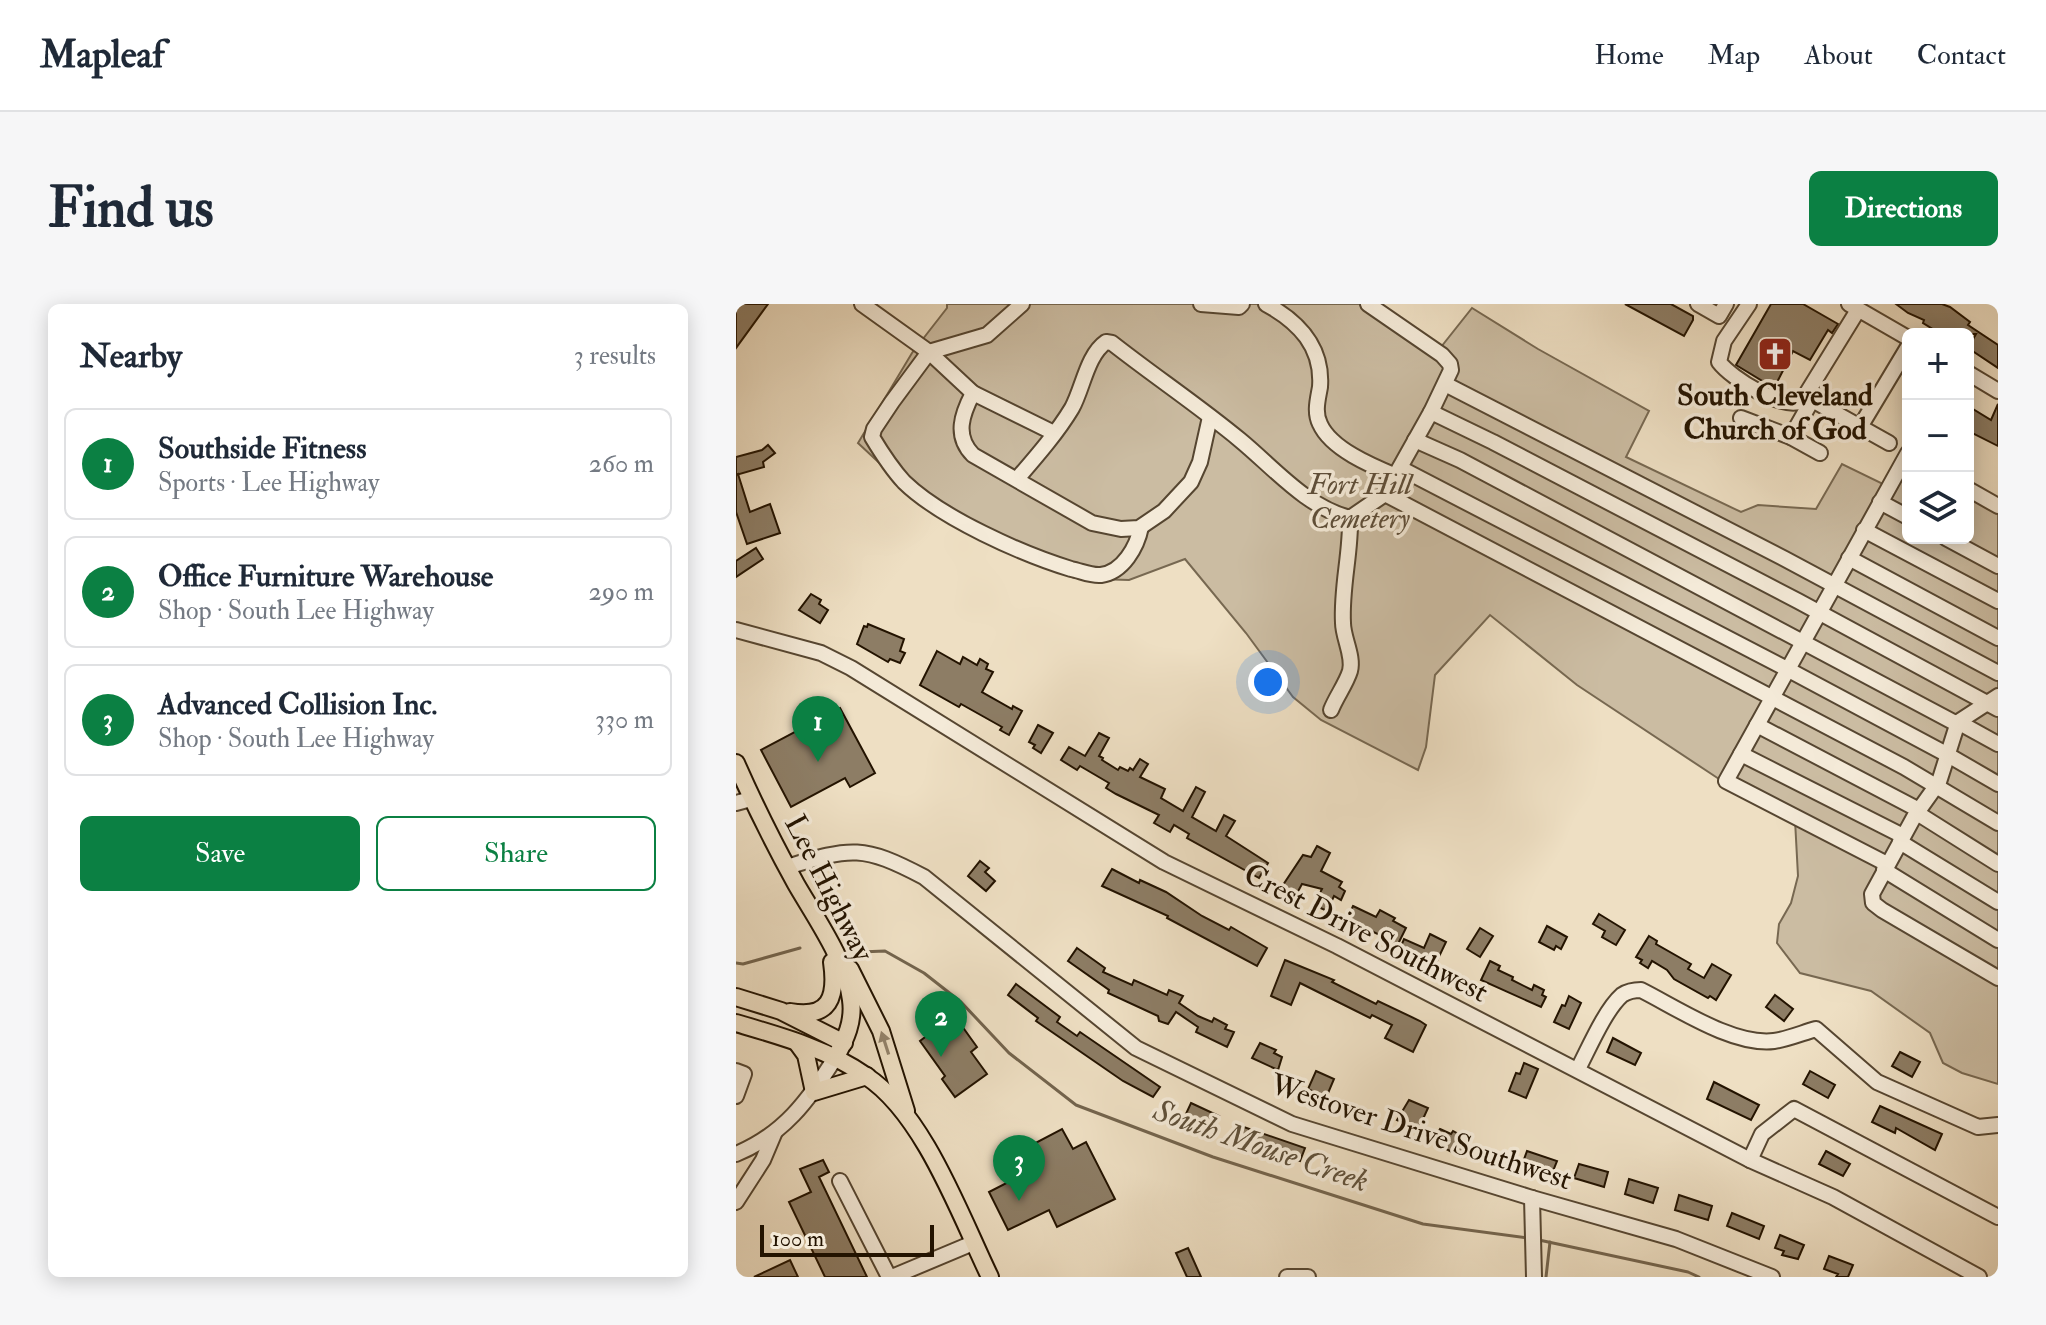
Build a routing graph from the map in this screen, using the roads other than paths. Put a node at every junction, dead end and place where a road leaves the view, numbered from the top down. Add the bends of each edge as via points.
1 (862, 304) edge
2 (1022, 304) edge
3 (1201, 304) edge
4 (1242, 304) edge
5 (1266, 304) edge
6 (1368, 304) edge
7 (1698, 304) edge
8 (1749, 304) edge
9 (1854, 307) edge
10 (1722, 310) edge
11 (1902, 335) edge
12 (929, 352) junction
13 (1902, 357) edge
14 (1974, 377) edge
15 (1445, 384) junction
16 (1998, 391) edge
17 (973, 393) junction
18 (1808, 398) junction
19 (1431, 412) junction
20 (1210, 417) junction
21 (1741, 418) dead end
22 (1860, 427) junction
23 (1054, 433) junction
24 (1791, 437) junction
25 (1415, 440) junction
26 (1889, 443) dead end
27 (1820, 453) dead end
28 (1902, 462) edge
29 (1398, 472) junction
30 (1017, 479) junction
31 (1974, 492) edge
32 (1385, 494) junction
33 (1880, 502) junction
34 (1998, 506) edge
35 (1902, 514) edge
36 (1350, 518) junction
37 (1141, 527) junction
38 (1864, 530) junction
39 (1957, 544) edge
40 (1849, 558) junction
41 (1998, 566) edge
42 (1834, 585) junction
43 (1998, 601) edge
44 (1818, 612) junction
45 (736, 630) edge
46 (1998, 638) edge
47 (1803, 641) junction
48 (1787, 669) junction
49 (1998, 673) edge
50 (1771, 697) junction
51 (1994, 702) edge
52 (1331, 710) dead end
53 (1958, 723) junction
54 (1757, 725) junction
55 (1998, 744) edge
56 (1741, 754) junction
57 (1948, 755) junction
58 (736, 763) edge
59 (1998, 784) edge
60 (1937, 786) junction
61 (744, 801) edge
62 (1918, 811) junction
63 (1998, 823) edge
64 (1901, 839) junction
65 (1998, 864) edge
66 (787, 867) junction
67 (1885, 867) junction
68 (1998, 902) edge
69 (1998, 940) edge
70 (829, 943) junction
71 (1998, 978) edge
72 (736, 997) edge
73 (781, 1011) junction
74 (736, 1023) edge
75 (798, 1044) junction
76 (840, 1050) junction
77 (1578, 1069) junction
78 (736, 1071) edge
79 (867, 1076) junction
80 (814, 1092) junction
81 (736, 1096) edge
82 (907, 1117) junction
83 (1998, 1125) edge
84 (774, 1134) junction
85 (736, 1154) edge
86 (1750, 1160) junction
87 (840, 1181) dead end
88 (1532, 1198) junction
89 (736, 1202) edge
90 (1998, 1217) edge
91 (973, 1243) junction
92 (890, 1277) edge
93 (990, 1277) edge
94 (1287, 1277) edge
95 (1308, 1277) edge
96 (1534, 1277) edge
97 (1772, 1277) edge
98 (1979, 1277) edge

1 - 12 street
2 - 12 street via 987,335
3 - 4 street
5 - 29 street via 1291,320 1319,356 1320,425 1356,460
6 - 15 street via 1442,355 1450,364
7 - 10 street
8 - 18 street via 1724,341 1719,362 1767,396 1792,404
9 - 11 street
9 - 18 street
12 - 17 street
12 - 37 street via 872,437 905,482 997,540 1095,576 1115,570 1128,558
13 - 22 street
14 - 16 street
15 - 19 street
15 - 42 street
17 - 23 street
17 - 30 street via 961,427 966,447
18 - 22 street
18 - 24 street
19 - 25 street
19 - 44 street
20 - 23 street via 1106,342 1096,350 1078,397
20 - 36 street via 1317,505
20 - 37 street via 1191,482
21 - 24 street
22 - 26 street
23 - 30 street
24 - 27 street
25 - 29 street
25 - 47 street
28 - 33 street
29 - 32 street
29 - 48 street
30 - 37 street via 1092,523
31 - 34 street
32 - 36 street
32 - 50 street
33 - 35 street
33 - 38 street
36 - 52 street via 1342,605 1350,670
38 - 40 street
38 - 43 street
39 - 41 street
40 - 42 street
40 - 46 street
42 - 44 street
42 - 49 street
44 - 47 street
44 - 51 street
45 - 77 street, Crest Drive Southwest via 821,653 851,668 1164,862
47 - 48 street
47 - 53 street
48 - 50 street
48 - 57 street
50 - 54 street
50 - 60 street
51 - 53 street
53 - 55 street
53 - 57 street
54 - 56 street
54 - 62 street
56 - 64 street
56 - 67 street via 1726,781
57 - 59 street
57 - 60 street
58 - 61 main road, Lee Highway
60 - 62 street
60 - 63 street
61 - 66 main road, Lee Highway
62 - 64 street
62 - 65 street
64 - 67 street
64 - 68 street
66 - 70 main road, Lee Highway
66 - 88 street, Westover Drive Southwest via 836,852 888,858 924,877 1136,1048 1292,1124
67 - 69 street
67 - 71 street via 1873,903
70 - 73 main road via 835,981 829,1003 808,1015
70 - 76 main road, Lee Highway via 851,999 851,1025
82 -> 70 main road via 881,1031 848,964
72 - 73 main road
73 - 76 main road
74 - 75 main road
75 - 76 main road
75 - 80 main road via 806,1055
76 - 79 main road
76 - 80 street
77 - 83 street via 1617,1002 1631,990 1641,990 1752,1041 1774,1041 1816,1029 1877,1082 1978,1127
77 - 86 street, Crest Drive Southwest
78 - 81 street via 744,1074
79 - 80 main road
79 - 82 main road
80 - 84 street
82 - 91 main road
84 - 85 street
84 - 89 street
86 - 90 street via 1762,1134 1794,1109
86 - 98 street, Crest Drive Southwest via 1833,1197
87 - 92 street
88 - 96 street
88 - 97 street, Westover Drive Southwest via 1676,1239
91 - 92 street
91 - 93 main road
94 - 95 street

